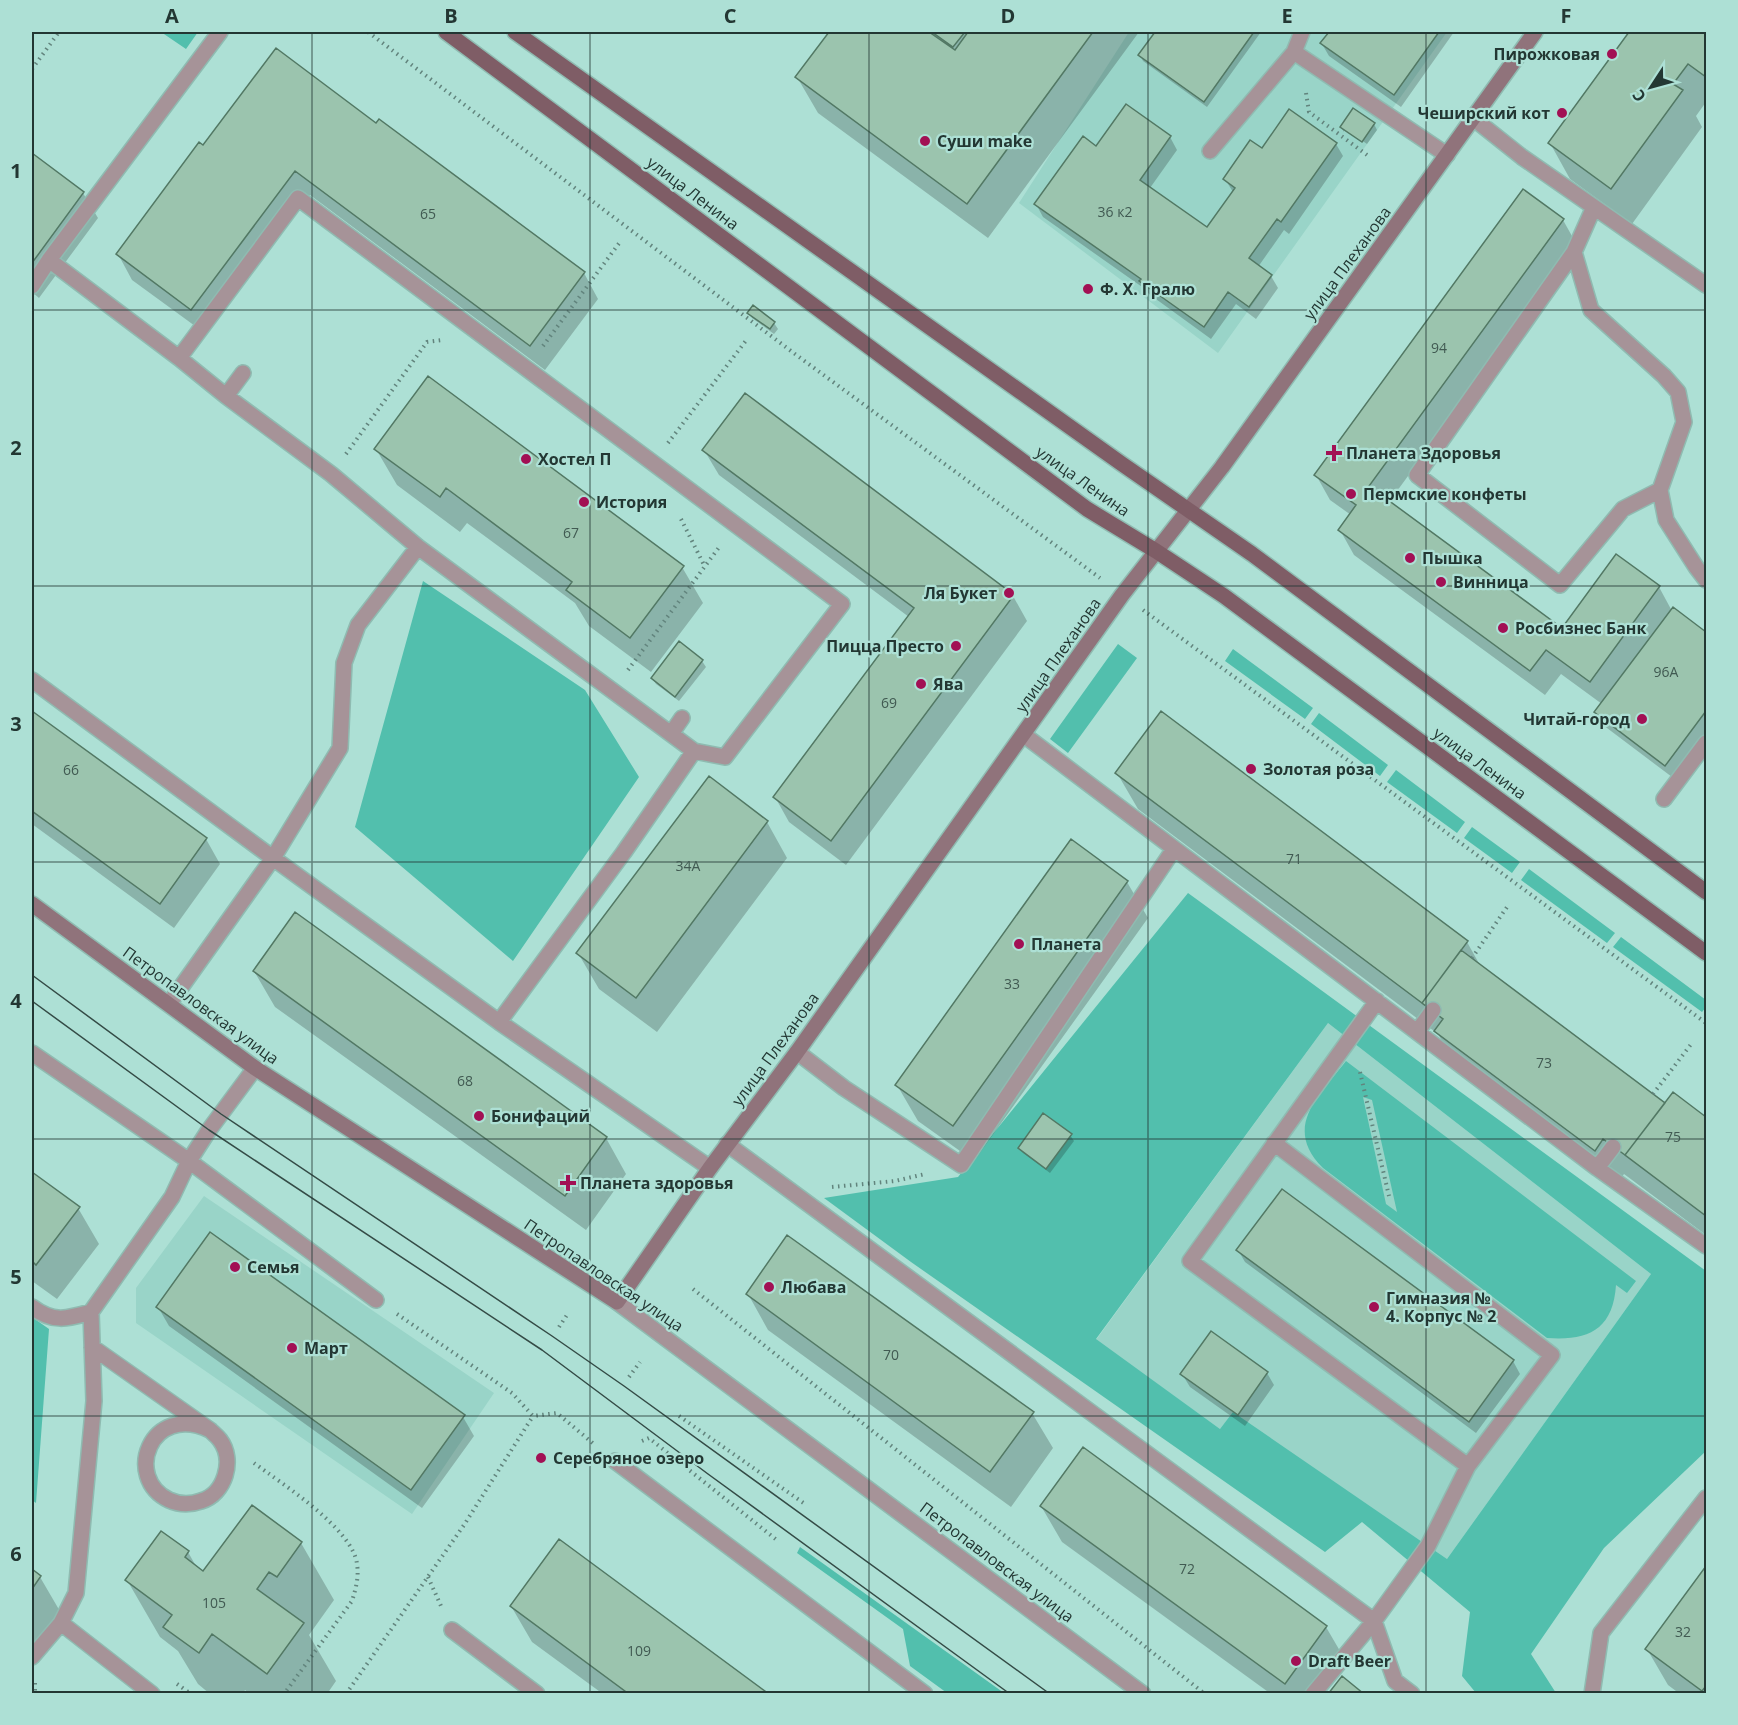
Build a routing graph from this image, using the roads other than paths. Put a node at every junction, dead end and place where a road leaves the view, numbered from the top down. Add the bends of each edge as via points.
1 (220, 32) edge
2 (446, 32) edge
3 (515, 32) edge
4 (1302, 32) edge
5 (1535, 32) edge
6 (1294, 52) junction
7 (1473, 118) junction
8 (1210, 151) dead end
9 (1447, 155) junction
10 (1594, 207) junction
11 (1574, 252) junction
12 (49, 261) junction
13 (1707, 285) edge
14 (32, 286) edge
15 (179, 358) junction
16 (243, 373) dead end
17 (226, 396) junction
18 (1660, 490) junction
19 (1188, 510) junction
20 (418, 547) junction
21 (1156, 551) junction
22 (1707, 580) edge
23 (32, 680) edge
24 (682, 718) dead end
25 (671, 734) junction
26 (1024, 735) junction
27 (1707, 743) edge
28 (694, 751) junction
29 (1664, 799) dead end
30 (1174, 849) junction
31 (273, 858) junction
32 (1707, 892) edge
33 (32, 904) edge
34 (1707, 953) edge
35 (1377, 1001) junction
36 (169, 1004) junction
37 (1433, 1010) dead end
38 (499, 1022) junction
39 (1417, 1032) junction
40 (797, 1052) junction
41 (32, 1053) edge
42 (255, 1068) junction
43 (1274, 1143) junction
44 (727, 1144) junction
45 (1613, 1147) dead end
46 (189, 1161) junction
47 (710, 1168) junction
48 (1597, 1168) junction
49 (1707, 1246) edge
50 (376, 1300) road end
51 (617, 1302) junction
52 (32, 1307) edge
53 (91, 1312) junction
54 (92, 1347) junction
55 (210, 1430) junction
56 (615, 1461) road end
57 (1468, 1466) junction
58 (1707, 1498) edge
59 (1374, 1621) junction
60 (61, 1623) junction
61 (452, 1630) dead end
62 (32, 1658) edge
63 (152, 1694) edge
64 (537, 1694) edge
65 (925, 1694) edge
66 (1143, 1694) edge
67 (1313, 1694) edge
68 (1412, 1694) edge
69 (1592, 1694) edge

1 - 12 street
2 - 21 main road, улица Ленина via 1087,509
3 - 19 main road, улица Ленина
4 - 6 street
5 - 7 main road, улица Плеханова
6 - 8 street
6 - 9 street
7 - 9 main road, улица Плеханова
7 - 10 street
9 - 19 main road, улица Плеханова
10 - 11 street
10 - 13 street
11 - 18 street via 1591,310 1678,392 1684,422
11 - 18 street via 1417,475 1560,585 1623,509
12 - 14 street
12 - 15 street
15 - 17 street
15 - 28 street via 298,198 842,604 725,757
16 - 17 street
17 - 20 street via 331,474
18 - 22 street via 1666,520
19 - 21 main road, улица Плеханова
19 - 32 main road, улица Ленина
20 - 25 street
20 - 31 street via 358,625 344,663 339,748
21 - 26 main road, улица Плеханова
21 - 34 main road, улица Ленина via 1233,603
23 - 31 street
24 - 25 street
25 - 28 street
26 - 30 street
26 - 40 main road, улица Плеханова
27 - 29 street
28 - 38 street
30 - 35 street
30 - 40 street via 961,1165 844,1089
31 - 36 street
31 - 38 street
33 - 36 main road, Петропавловская улица
35 - 39 street
35 - 43 street
36 - 42 main road, Петропавловская улица
37 - 39 street
38 - 47 street
39 - 48 street
40 - 44 main road, улица Плеханова
41 - 46 street
42 - 46 street
42 - 51 main road, Петропавловская улица
43 - 57 street via 1552,1355
43 - 57 street via 1190,1261
44 - 47 main road, улица Плеханова
44 - 59 street
45 - 48 street
46 - 50 street
46 - 53 street via 172,1197
47 - 51 main road, улица Плеханова
48 - 49 street
51 - 66 street, Петропавловская улица
52 - 53 street via 66,1320
53 - 54 street
54 - 55 street
54 - 60 street via 94,1401 76,1593
55 - 55 street via 183,1422 169,1426 149,1446 147,1474 163,1497 183,1504 204,1501 224,1481 226,1453
56 - 65 street
57 - 59 street via 1428,1546
58 - 69 street via 1601,1633
59 - 67 street
59 - 68 street via 1395,1681
60 - 62 street
60 - 63 street
61 - 64 street

